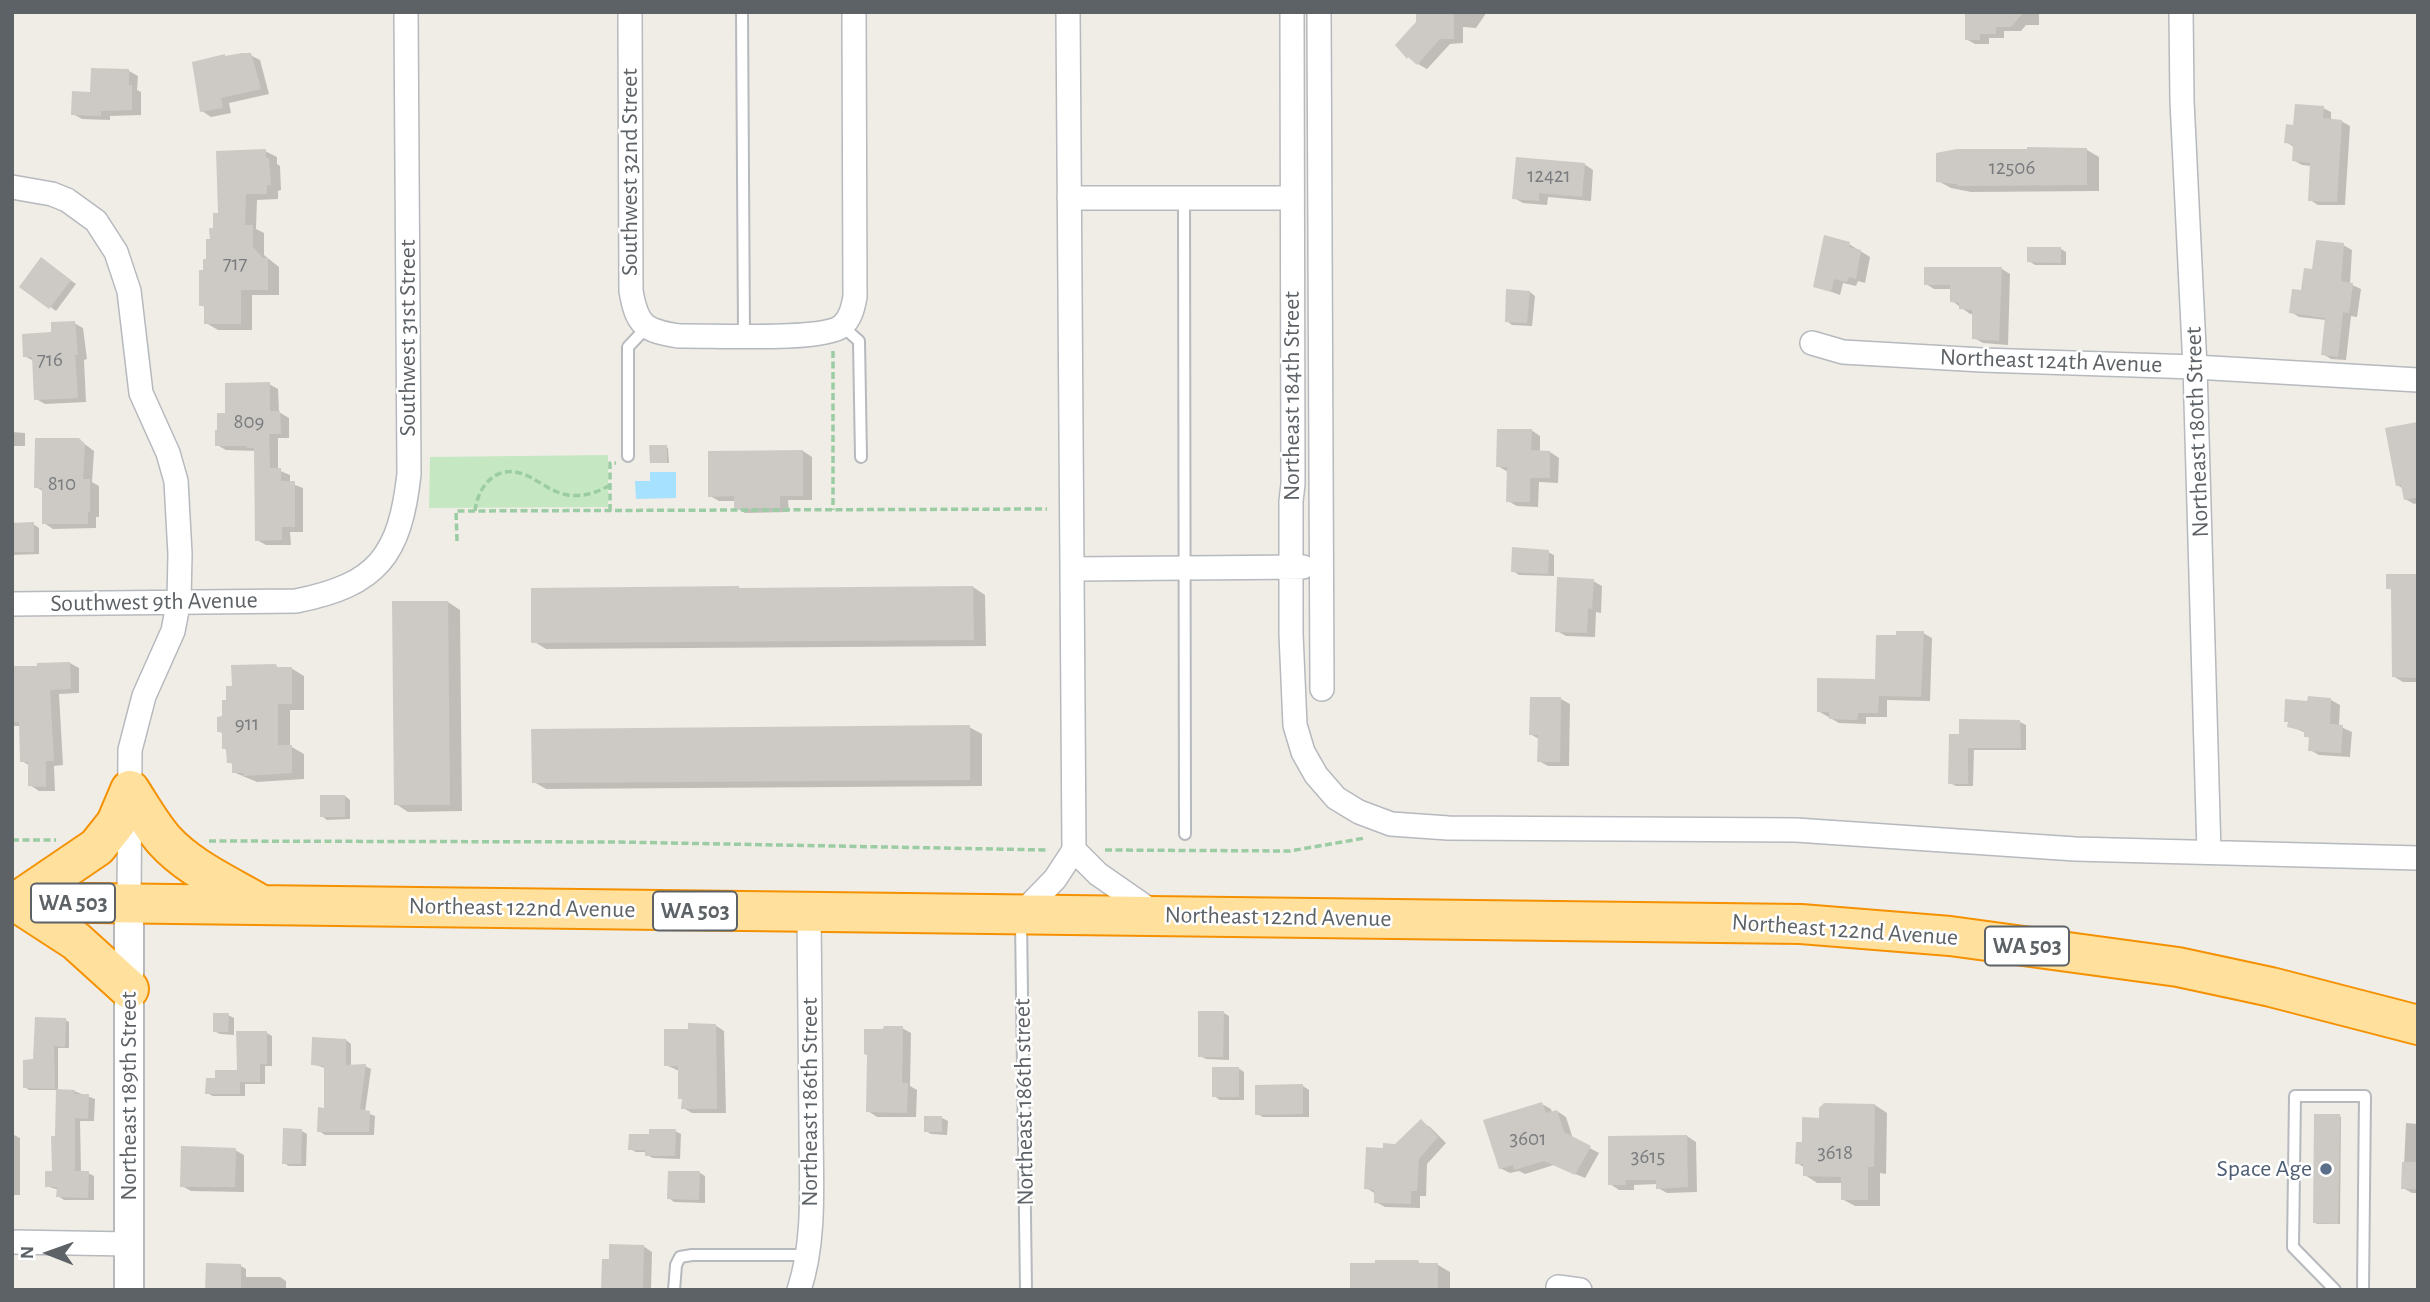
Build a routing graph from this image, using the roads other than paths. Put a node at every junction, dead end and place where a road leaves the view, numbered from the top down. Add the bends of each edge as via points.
1 (406, 12) edge
2 (629, 12) edge
3 (742, 12) edge
4 (854, 12) edge
5 (1068, 12) edge
6 (1292, 12) edge
7 (1319, 12) edge
8 (2181, 12) edge
9 (12, 187) edge
10 (1069, 198) junction
11 (1184, 198) junction
12 (1293, 198) junction
13 (842, 326) junction
14 (646, 328) junction
15 (744, 335) junction
16 (1812, 343) dead end
17 (2195, 366) junction
18 (2418, 380) edge
19 (628, 456) dead end
20 (861, 457) dead end
21 (1321, 566) junction
22 (1291, 567) junction
23 (1185, 568) junction
24 (1072, 569) junction
25 (179, 600) junction
26 (296, 601) joint
27 (12, 604) edge
28 (1322, 689) dead end
29 (130, 790) junction
30 (1185, 834) dead end
31 (1074, 850) junction
32 (2209, 852) junction
33 (2418, 858) edge
34 (14, 902) edge
35 (129, 903) junction
36 (262, 905) junction
37 (809, 913) junction
38 (1021, 915) junction
39 (1159, 916) junction
40 (129, 989) junction
41 (2410, 1017) edge
42 (12, 1242) edge
43 (129, 1244) junction
44 (807, 1255) junction
45 (2329, 1288) edge
46 (129, 1290) edge
47 (674, 1290) edge
48 (799, 1290) edge
49 (1026, 1290) edge
50 (2362, 1290) edge

1 - 26 street, Southwest 31st Street via 409,474 405,505 398,533 370,573 339,590
2 - 14 street, Southwest 32nd Street via 631,291
3 - 15 lane
4 - 13 street via 855,297 852,313
5 - 10 street
6 - 12 street, Northeast 184th Street
7 - 21 street, Northeast 184th Street
8 - 17 street, Northeast 180th Street
9 - 25 street via 67,200 96,221 116,252 129,291 141,393 176,481
10 - 11 street
10 - 24 street
11 - 12 street
11 - 23 lane
12 - 22 street, Northeast 184th Street
13 - 15 street via 818,335
13 - 20 lane via 859,341
14 - 15 street via 663,334
14 - 19 lane via 628,347
16 - 17 street, Northeast 124th Avenue via 1843,352 1885,355
17 - 18 street, Northeast 124th Avenue
17 - 32 street, Northeast 180th Street
21 - 22 street
21 - 28 street, Northeast 184th Street
22 - 23 street
22 - 32 street, Northeast 184th Street via 1295,725 1303,752 1315,775 1336,798 1391,824 1796,830 2075,849
23 - 24 street
23 - 30 lane
24 - 31 street
25 - 26 street, Southwest 9th Avenue
25 - 27 street, Southwest 9th Avenue
25 - 29 street via 173,631 144,695 130,750
29 - 34 highway via 116,823 97,847
29 - 35 street
29 - 36 highway via 176,852
31 - 38 street via 1055,879
31 - 39 street via 1098,874
32 - 33 street
34 - 35 highway, WA 503
34 - 40 highway via 76,941
35 - 36 highway, Northeast 122nd Avenue / WA 503
35 - 40 street, Northeast 189th Street
36 - 37 highway, Northeast 122nd Avenue / WA 503
37 - 38 highway, Northeast 122nd Avenue / WA 503
37 - 44 street, Northeast 186th Street
38 - 39 highway, Northeast 122nd Avenue / WA 503
38 - 49 lane, Northeast 186th street
39 - 41 highway, Northeast 122nd Avenue / WA 503 via 1801,924 1950,936 2178,967
40 - 43 street, Northeast 189th Street
42 - 43 street
43 - 46 street, Northeast 189th Street
44 - 47 lane via 680,1257
44 - 48 street, Northeast 186th Street
45 - 50 lane via 2293,1247 2295,1096 2365,1096

